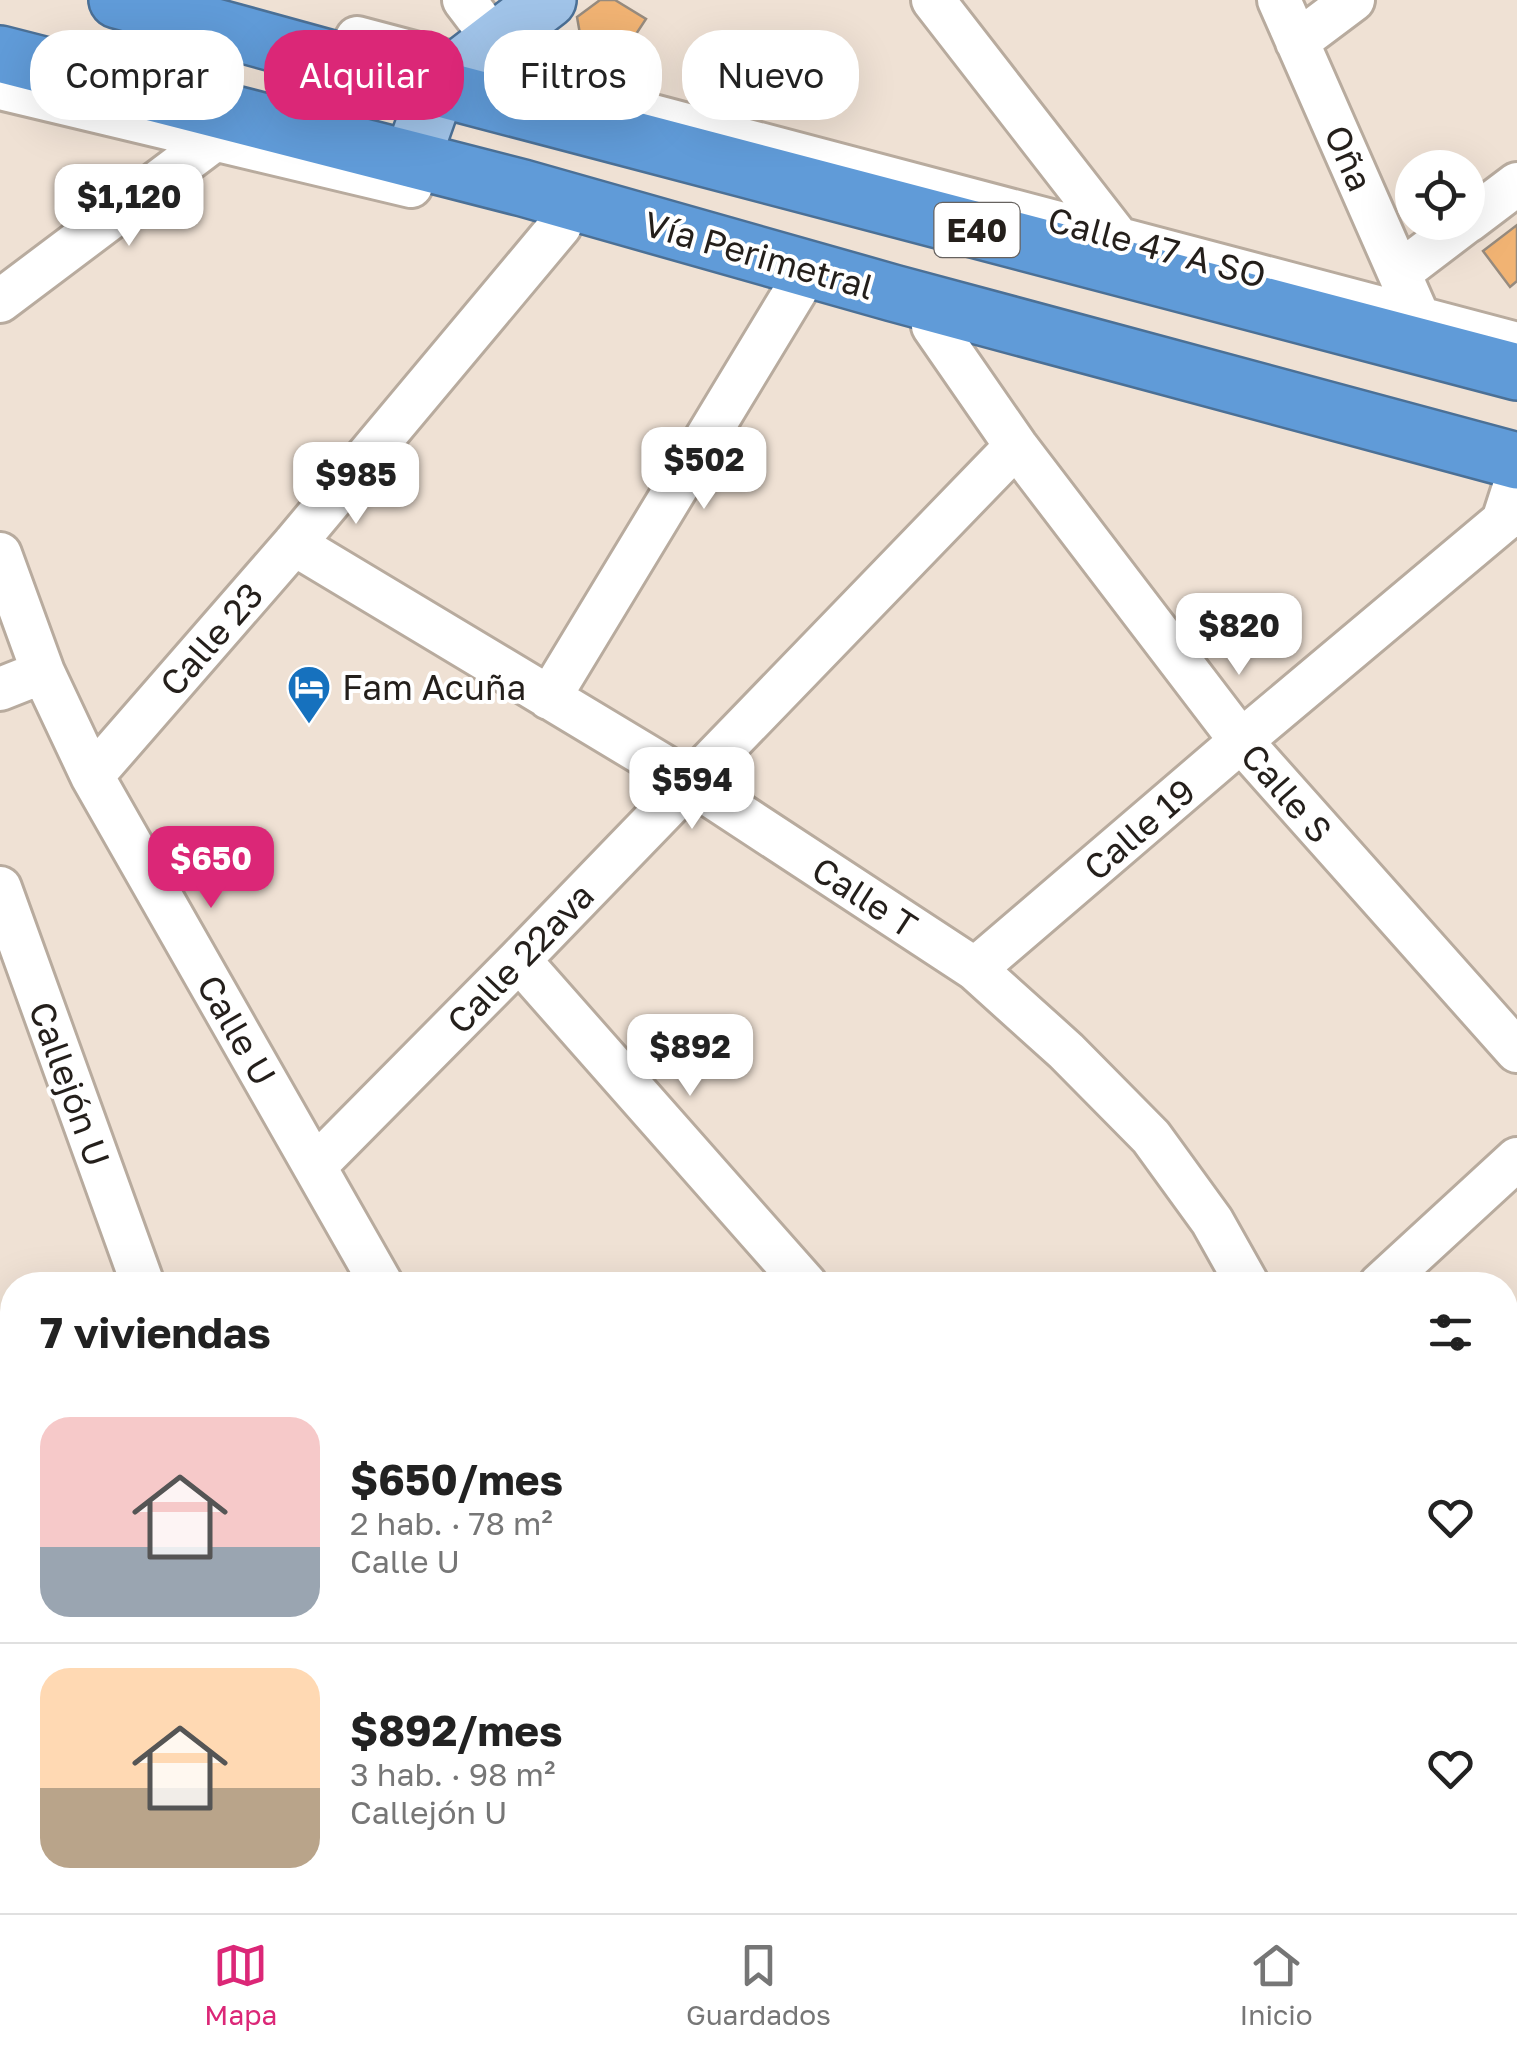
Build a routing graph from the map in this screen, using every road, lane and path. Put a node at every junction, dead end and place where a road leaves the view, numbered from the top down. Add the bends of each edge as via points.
1 (117, 0) edge
2 (216, 0) edge
3 (548, 0) edge
4 (932, 0) edge
5 (1279, 0) edge
6 (1353, 0) edge
7 (1298, 42) junction
8 (465, 48) edge
9 (0, 54) edge
10 (0, 88) edge
11 (214, 140) junction
12 (408, 172) junction
13 (1517, 184) edge
14 (1485, 208) edge
15 (560, 226) junction
16 (1117, 237) junction
17 (1443, 240) edge
18 (1400, 273) junction
19 (796, 290) junction
20 (0, 301) edge
21 (1418, 316) junction
22 (933, 326) junction
23 (1517, 344) edge
24 (1517, 372) edge
25 (1016, 446) junction
26 (1514, 498) edge
27 (294, 544) junction
28 (0, 554) edge
29 (43, 672) junction
30 (0, 689) edge
31 (549, 698) junction
32 (1241, 741) junction
33 (92, 776) junction
34 (690, 782) junction
35 (0, 888) edge
36 (519, 960) junction
37 (976, 969) junction
38 (1517, 1051) edge
39 (1517, 1159) edge
40 (315, 1166) junction
41 (138, 1272) edge
42 (375, 1272) edge
43 (795, 1272) edge
44 (1241, 1272) edge
45 (1394, 1272) edge

1 - 8 highway, E40
2 - 8 street, Calle 47 A SO
3 - 8 main road
4 - 16 street
5 - 7 street, Oña
6 - 7 street
7 - 18 street, Oña
8 - 12 main road
8 - 16 street, Calle 47 A SO
8 - 24 highway, E40
9 - 12 highway, Vía Perimetral / E40
10 - 11 street, Vía Perimetral
11 - 12 street, Vía Perimetral
11 - 20 street
12 - 15 street, Vía Perimetral
12 - 26 highway, Vía Perimetral / E40 via 912,298
13 - 14 street
15 - 19 street, Vía Perimetral
15 - 27 street, Calle 23
16 - 21 street, Calle 47 A SO
17 - 18 street
18 - 21 street, Oña
19 - 22 street, Vía Perimetral
19 - 31 street
21 - 23 street, Calle 47 A SO
22 - 25 street, Calle S
22 - 26 street, Vía Perimetral
25 - 32 street, Calle S
25 - 34 street, Calle 22ava
26 - 32 street, Calle 19
27 - 31 street, Calle T
27 - 33 street, Calle 23
28 - 29 street, Calle U
29 - 30 street
29 - 33 street, Calle U
31 - 34 street, Calle T
32 - 37 street, Calle 19
32 - 38 street, Calle S
33 - 40 street, Calle U
34 - 36 street, Calle 22ava
34 - 37 street, Calle T
35 - 41 street, Callejón U
36 - 40 street, Calle 22ava
36 - 43 street
37 - 44 street, Calle T via 1151,1137
39 - 45 street
40 - 42 street, Calle U

